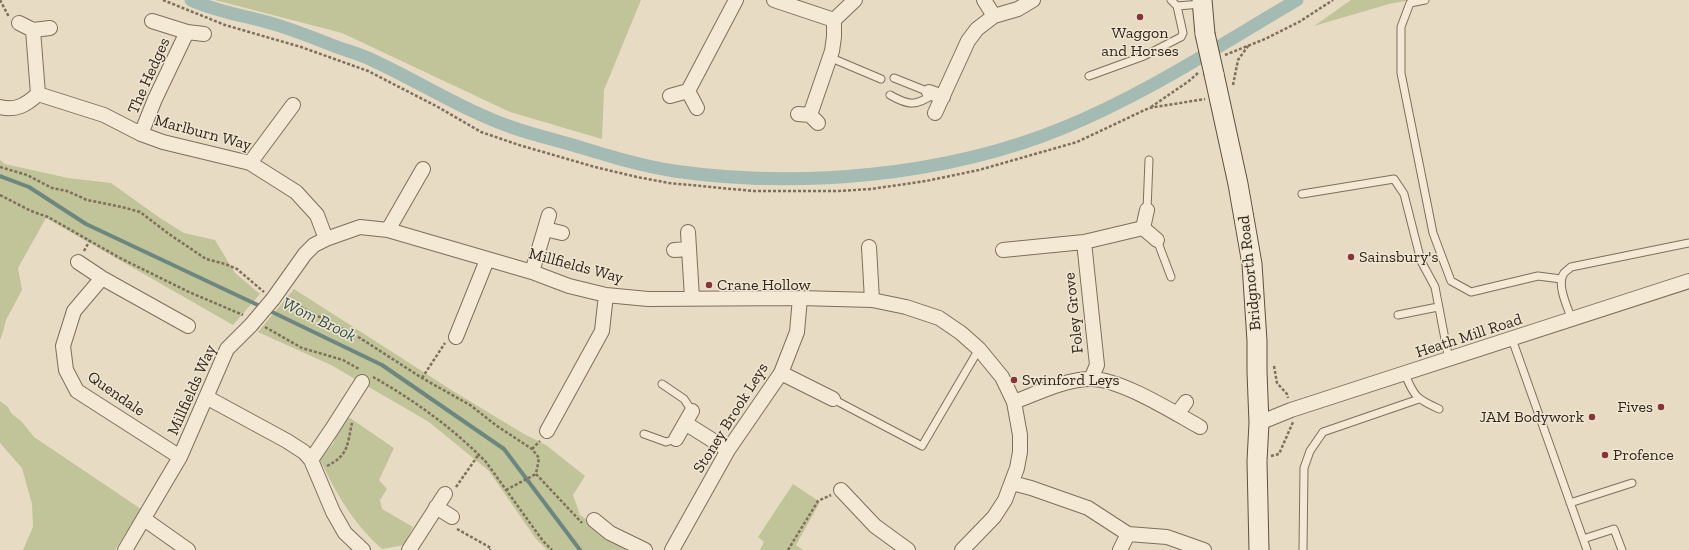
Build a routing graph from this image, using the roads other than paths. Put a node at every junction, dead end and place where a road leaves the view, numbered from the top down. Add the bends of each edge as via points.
1 (736, 0) edge
2 (774, 0) edge
3 (856, 0) edge
4 (984, 0) edge
5 (1032, 0) edge
6 (1171, 0) edge
7 (1425, 0) edge
8 (1202, 2) edge
9 (1177, 6) junction
10 (994, 16) junction
11 (834, 20) junction
12 (152, 21) dead end
13 (19, 23) road end
14 (50, 28) dead end
15 (33, 30) junction
16 (187, 32) junction
17 (204, 34) dead end
18 (829, 57) junction
19 (1089, 76) dead end
20 (894, 78) dead end
21 (880, 79) dead end
22 (688, 91) junction
23 (38, 94) junction
24 (935, 94) junction
25 (890, 95) dead end
26 (670, 96) dead end
27 (293, 105) dead end
28 (0, 107) edge
29 (697, 108) dead end
30 (935, 113) dead end
31 (809, 117) dead end
32 (142, 134) junction
33 (1150, 160) dead end
34 (250, 163) junction
35 (423, 169) dead end
36 (1302, 194) dead end
37 (1147, 210) joint
38 (549, 215) dead end
39 (1143, 228) junction
40 (545, 229) junction
41 (388, 230) junction
42 (688, 232) dead end
43 (562, 233) dead end
44 (326, 239) junction
45 (1157, 240) joint
46 (1084, 242) junction
47 (1689, 243) edge
48 (869, 247) dead end
49 (689, 249) junction
50 (674, 250) dead end
51 (1003, 250) dead end
52 (487, 260) junction
53 (78, 262) dead end
54 (532, 272) junction
55 (1171, 276) dead end
56 (102, 278) junction
57 (1561, 279) junction
58 (1689, 282) edge
59 (606, 295) junction
60 (692, 298) junction
61 (800, 298) junction
62 (872, 300) junction
63 (1438, 307) junction
64 (1398, 315) dead end
65 (1572, 320) junction
66 (188, 326) dead end
67 (456, 337) road end
68 (1512, 339) junction
69 (979, 349) junction
70 (1449, 360) junction
71 (782, 372) junction
72 (1405, 374) junction
73 (364, 376) road end
74 (1091, 379) junction
75 (662, 384) dead end
76 (206, 397) junction
77 (833, 399) joint
78 (1419, 399) junction
79 (1014, 402) junction
80 (1186, 402) dead end
81 (1439, 409) dead end
82 (1177, 414) junction
83 (689, 417) junction
84 (1259, 423) junction
85 (1200, 427) dead end
86 (547, 431) dead end
87 (644, 434) dead end
88 (676, 439) joint
89 (728, 450) junction
90 (180, 457) junction
91 (314, 466) junction
92 (1012, 483) junction
93 (1632, 483) dead end
94 (841, 490) road end
95 (445, 494) road end
96 (1570, 503) junction
97 (434, 511) junction
98 (452, 516) dead end
99 (144, 519) junction
100 (589, 523) road end
101 (1128, 534) junction
102 (1583, 539) junction
103 (125, 550) edge
104 (188, 550) edge
105 (363, 550) edge
106 (409, 550) edge
107 (645, 550) edge
108 (672, 550) edge
109 (908, 550) edge
110 (962, 550) edge
111 (1120, 550) edge
112 (1204, 550) edge
113 (1258, 550) edge
114 (1303, 550) edge
115 (1587, 550) edge
116 (1622, 550) edge

1 - 22 street
2 - 11 street
3 - 11 street
4 - 10 street
5 - 10 street via 1018,9
6 - 9 lane
7 - 57 lane via 1410,3 1405,12 1401,27 1402,73 1433,234 1451,281 1471,292 1538,276
8 - 9 lane
8 - 84 main road, Bridgnorth Road, bridge via 1209,71 1238,184 1252,264
9 - 19 lane via 1183,33 1181,37 1144,56
10 - 24 street via 977,29
11 - 18 street via 834,37
12 - 16 street, The Hedges
13 - 15 street
14 - 15 street
15 - 23 street
16 - 17 street, The Hedges
16 - 32 street, The Hedges via 155,99
18 - 21 lane
18 - 31 street
20 - 24 lane
22 - 26 street
22 - 29 street
23 - 28 street via 26,105 9,109
23 - 32 street, Marlburn Way via 104,115
24 - 25 lane via 924,101 910,104
24 - 30 street
27 - 34 street
32 - 34 street, Marlburn Way via 163,142
33 - 37 lane
34 - 44 street, Marlburn Way via 296,192 317,215
35 - 41 street via 419,189
36 - 63 lane via 1394,179 1404,194 1421,261 1435,287
37 - 39 street
38 - 40 street
39 - 45 street
39 - 46 street
40 - 43 street
40 - 54 street
41 - 44 street, Millfields Way via 360,228
41 - 52 street, Millfields Way
42 - 49 street
44 - 76 street, Millfields Way, bridge via 304,254 275,295 227,349
45 - 55 lane
46 - 51 street
46 - 74 street, Foley Grove via 1097,365
47 - 57 lane via 1581,265 1564,273
48 - 62 street
49 - 50 street
49 - 60 street
52 - 54 street, Millfields Way
52 - 67 street
53 - 56 street
54 - 59 street, Millfields Way via 570,286
56 - 66 street
56 - 90 street, Quendale via 74,311 63,346 66,370 77,391
57 - 65 lane
58 - 65 street, Heath Mill Road
59 - 60 street, Millfields Way via 648,299
59 - 86 street via 602,331
60 - 61 street, Millfields Way
61 - 62 street, Millfields Way
61 - 71 street, Stoney Brook Leys via 797,332
62 - 69 street, Millfields Way via 906,307 939,318
63 - 64 lane
63 - 70 lane
65 - 68 street, Heath Mill Road
68 - 70 street, Heath Mill Road
68 - 96 lane
69 - 77 lane via 922,446
69 - 79 street, Millfields Way via 1002,377
70 - 72 street, Heath Mill Road
71 - 77 street
71 - 89 street, Stoney Brook Leys
72 - 78 lane via 1411,389
72 - 84 street, Heath Mill Road
73 - 91 street via 332,429
74 - 79 street via 1053,387
74 - 82 street via 1135,392
75 - 83 lane via 684,399
76 - 90 street, Millfields Way
76 - 91 street via 287,441 304,452
78 - 81 lane
78 - 114 lane via 1323,432 1310,451 1304,468
79 - 92 street, Millfields Way via 1020,435 1020,452
80 - 82 street
82 - 85 street
83 - 88 street
83 - 89 street
84 - 113 main road, Bridgnorth Road
87 - 88 lane via 666,442
89 - 108 street, Stoney Brook Leys
90 - 99 street, Millfields Way
91 - 105 street via 345,533
92 - 101 street via 1088,508
92 - 110 street, Millfields Way via 994,517
93 - 96 lane
94 - 109 street via 875,526
95 - 97 street
96 - 102 lane
97 - 98 street
97 - 106 street
99 - 103 street, Millfields Way
99 - 104 street
100 - 107 street
101 - 111 street
101 - 112 street via 1167,537
102 - 115 lane
102 - 116 lane via 1614,529

